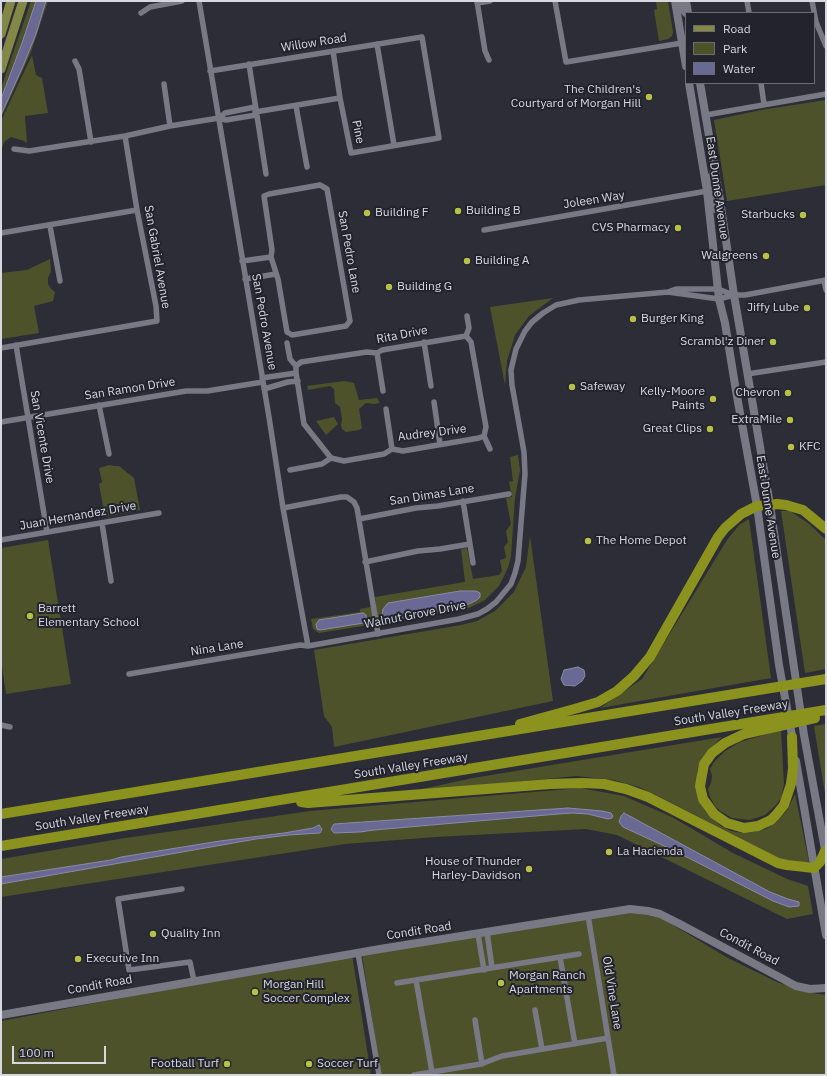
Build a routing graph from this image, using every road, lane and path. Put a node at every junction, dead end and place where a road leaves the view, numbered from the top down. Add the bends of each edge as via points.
1 (11, 1) edge
2 (23, 1) edge
3 (182, 1) edge
4 (199, 1) edge
5 (490, 1) edge
6 (555, 1) edge
7 (675, 1) edge
8 (680, 1) edge
9 (686, 1) edge
10 (747, 1) edge
11 (812, 1) edge
12 (477, 2) edge
13 (686, 12) edge
14 (687, 12) edge
15 (749, 12) edge
16 (814, 12) edge
17 (141, 13) dead end
18 (815, 17) edge
19 (1, 34) edge
20 (682, 43) junction
21 (377, 44) junction
22 (826, 46) edge
23 (333, 51) junction
24 (489, 60) dead end
25 (685, 60) edge
26 (75, 61) dead end
27 (249, 64) junction
28 (1, 69) edge
29 (210, 70) junction
30 (164, 84) dead end
31 (700, 84) edge
32 (761, 84) edge
33 (689, 86) edge
34 (826, 94) edge
35 (340, 98) junction
36 (764, 104) junction
37 (296, 106) junction
38 (255, 111) junction
39 (706, 115) junction
40 (219, 118) junction
41 (170, 126) junction
42 (125, 136) junction
43 (439, 138) joint
44 (91, 142) junction
45 (394, 145) junction
46 (14, 149) dead end
47 (307, 167) dead end
48 (715, 171) junction
49 (266, 174) dead end
50 (707, 191) junction
51 (137, 210) junction
52 (50, 226) junction
53 (484, 230) dead end
54 (724, 230) junction
55 (1, 233) edge
56 (271, 257) junction
57 (242, 261) junction
58 (276, 274) junction
59 (245, 279) junction
60 (60, 281) dead end
61 (825, 281) edge
62 (718, 289) junction
63 (826, 290) edge
64 (668, 292) junction
65 (734, 295) junction
66 (719, 299) junction
67 (467, 316) dead end
68 (466, 336) junction
69 (424, 342) junction
70 (287, 343) dead end
71 (16, 346) junction
72 (1, 348) edge
73 (377, 353) junction
74 (826, 362) edge
75 (296, 366) junction
76 (296, 373) junction
77 (281, 374) junction
78 (747, 374) junction
79 (262, 380) junction
80 (298, 381) junction
81 (282, 384) junction
82 (431, 386) dead end
83 (264, 389) junction
84 (384, 392) dead end
85 (434, 402) dead end
86 (99, 405) junction
87 (386, 409) dead end
88 (28, 417) junction
89 (1, 422) edge
90 (484, 436) junction
91 (440, 444) junction
92 (392, 449) junction
93 (490, 449) dead end
94 (109, 454) dead end
95 (332, 458) junction
96 (290, 470) dead end
97 (509, 494) dead end
98 (463, 502) junction
99 (770, 505) junction
100 (757, 506) junction
101 (283, 508) junction
102 (159, 513) dead end
103 (358, 519) junction
104 (102, 523) junction
105 (826, 529) edge
106 (47, 532) junction
107 (1, 540) edge
108 (470, 544) junction
109 (365, 562) junction
110 (473, 563) dead end
111 (111, 581) dead end
112 (378, 634) junction
113 (308, 646) junction
114 (129, 674) dead end
115 (826, 679) edge
116 (826, 710) edge
117 (826, 715) edge
118 (1, 725) edge
119 (10, 727) dead end
120 (792, 737) junction
121 (465, 738) junction
122 (287, 800) junction
123 (1, 814) edge
124 (1, 846) edge
125 (826, 853) edge
126 (814, 868) junction
127 (182, 889) dead end
128 (588, 915) junction
129 (487, 932) junction
130 (478, 934) junction
131 (826, 935) edge
132 (358, 953) junction
133 (580, 954) dead end
134 (560, 957) junction
135 (492, 968) junction
136 (484, 970) junction
137 (416, 980) junction
138 (194, 981) junction
139 (397, 983) dead end
140 (826, 988) edge
141 (535, 1010) dead end
142 (1, 1015) edge
143 (475, 1020) dead end
144 (608, 1038) junction
145 (575, 1044) junction
146 (542, 1049) junction
147 (482, 1064) junction
148 (432, 1072) junction
149 (379, 1075) edge
150 (414, 1075) edge
151 (614, 1075) edge

1 - 19 main road
2 - 28 main road
3 - 17 street via 150,7
4 - 29 street, San Pedro Avenue
5 - 12 street
6 - 20 street via 566,62
7 - 20 main road
8 - 13 main road
9 - 14 main road
10 - 15 street
11 - 16 street
12 - 24 street via 485,51
18 - 22 street
20 - 25 main road
21 - 23 street, Willow Road
21 - 43 street, Willow Road via 422,37
21 - 45 street
23 - 27 street, Willow Road
23 - 35 street, Pine
26 - 44 street via 79,69
27 - 29 street, Willow Road
27 - 38 street
29 - 40 street, San Pedro Avenue
30 - 41 street
31 - 39 main road, East Dunne Avenue
32 - 36 street
33 - 39 main road via 696,94 700,110
33 - 50 main road, East Dunne Avenue
34 - 36 street
35 - 37 street
35 - 45 street, Pine via 351,153
36 - 39 street
37 - 38 street
37 - 47 street
38 - 40 street via 226,120
38 - 49 street
39 - 48 main road, East Dunne Avenue
40 - 41 street
40 - 57 street, San Pedro Avenue
41 - 42 street
42 - 44 street
42 - 51 street, San Gabriel Avenue
43 - 45 street, Pine
44 - 46 street via 29,151
48 - 50 main road
48 - 54 main road, East Dunne Avenue
50 - 53 street, Joleen Way
50 - 54 main road via 714,199 718,224
50 - 62 main road, East Dunne Avenue
51 - 52 street
51 - 71 street, San Gabriel Avenue via 157,321
52 - 55 street
52 - 60 street
54 - 65 main road, East Dunne Avenue
56 - 57 street
56 - 58 street, San Pedro Lane
56 - 58 street, San Pedro Lane via 264,196 320,185 328,189 350,321 346,326 292,334 287,332
57 - 59 street, San Pedro Avenue
58 - 59 street
59 - 79 street, San Pedro Avenue
61 - 63 street
61 - 65 street, Walnut Grove Drive
62 - 64 street, Walnut Grove Drive via 676,289
62 - 65 street, Walnut Grove Drive
62 - 66 main road, East Dunne Avenue
64 - 66 street, Walnut Grove Drive
64 - 112 street, Walnut Grove Drive via 579,300 556,305 532,322 516,348 511,370 526,474 518,561 511,584 496,602 474,616
65 - 66 street, Walnut Grove Drive
65 - 78 main road, East Dunne Avenue
66 - 100 main road, East Dunne Avenue
67 - 68 street via 469,328
68 - 69 street, Rita Drive
68 - 90 street via 471,342 474,355 486,427
69 - 73 street, Rita Drive
69 - 82 street
70 - 75 street via 290,359
71 - 72 street, San Gabriel Avenue
71 - 88 street, San Vicente Drive
73 - 75 street, Rita Drive via 367,352 301,362
73 - 84 street
74 - 78 street
75 - 76 street
76 - 77 street, San Ramon Drive
76 - 80 street
77 - 79 street, San Ramon Drive
77 - 81 street via 284,379
78 - 99 main road, East Dunne Avenue
79 - 83 street, San Pedro Avenue
79 - 86 street, San Ramon Drive via 207,391 186,391
80 - 81 street
80 - 95 street via 304,424
81 - 83 street
83 - 101 street, San Pedro Avenue
85 - 91 street
86 - 88 street, San Ramon Drive
86 - 94 street
87 - 92 street
88 - 89 street, San Ramon Drive
88 - 106 street, San Vicente Drive
90 - 91 street, Audrey Drive
90 - 93 street
91 - 92 street, Audrey Drive via 403,451
92 - 95 street, Audrey Drive via 384,454 344,461
95 - 96 street, Audrey Drive via 322,464
97 - 98 street, San Dimas Lane
98 - 103 street, San Dimas Lane
98 - 108 street
99 - 100 highway
99 - 105 highway via 794,507 810,515
99 - 125 main road, East Dunne Avenue via 804,735
100 - 120 main road, East Dunne Avenue via 779,665
100 - 121 highway via 741,514 718,537 650,656 626,684 608,697 588,705
101 - 103 street via 347,497 354,502
101 - 113 street, San Pedro Avenue
102 - 104 street, Juan Hernandez Drive
103 - 109 street
104 - 106 street, Juan Hernandez Drive
104 - 111 street
106 - 107 street, Juan Hernandez Drive
108 - 109 street
108 - 110 street
109 - 112 street
112 - 113 street, Walnut Grove Drive
113 - 114 street, Nina Lane via 300,645
115 - 121 highway, South Valley Freeway
116 - 122 highway, South Valley Freeway
117 - 120 highway via 744,734 712,753 704,764 700,786 703,799 714,814 727,823 744,828 758,826 776,815 784,805 791,784
118 - 119 street
120 - 126 main road, East Dunne Avenue
121 - 123 highway, South Valley Freeway
122 - 124 highway, South Valley Freeway
122 - 126 highway via 308,803 550,784 604,784 648,797 778,863
125 - 126 highway
126 - 131 main road, East Dunne Avenue
127 - 138 street via 118,899 129,970 190,962
128 - 129 main road, Condit Road
128 - 140 main road, Condit Road via 630,909 660,914 796,986 810,989
128 - 144 street, Old Vine Lane
129 - 130 main road, Condit Road
129 - 135 street
130 - 132 main road, Condit Road
130 - 136 street
132 - 138 main road, Condit Road
132 - 149 street
133 - 134 street
134 - 135 street
134 - 145 street
135 - 136 street
136 - 137 street
137 - 139 street
137 - 148 street
138 - 142 main road, Condit Road
141 - 146 street
143 - 147 street
144 - 145 street
144 - 151 street, Old Vine Lane
145 - 146 street
146 - 147 street via 502,1056
147 - 148 street
148 - 150 street

